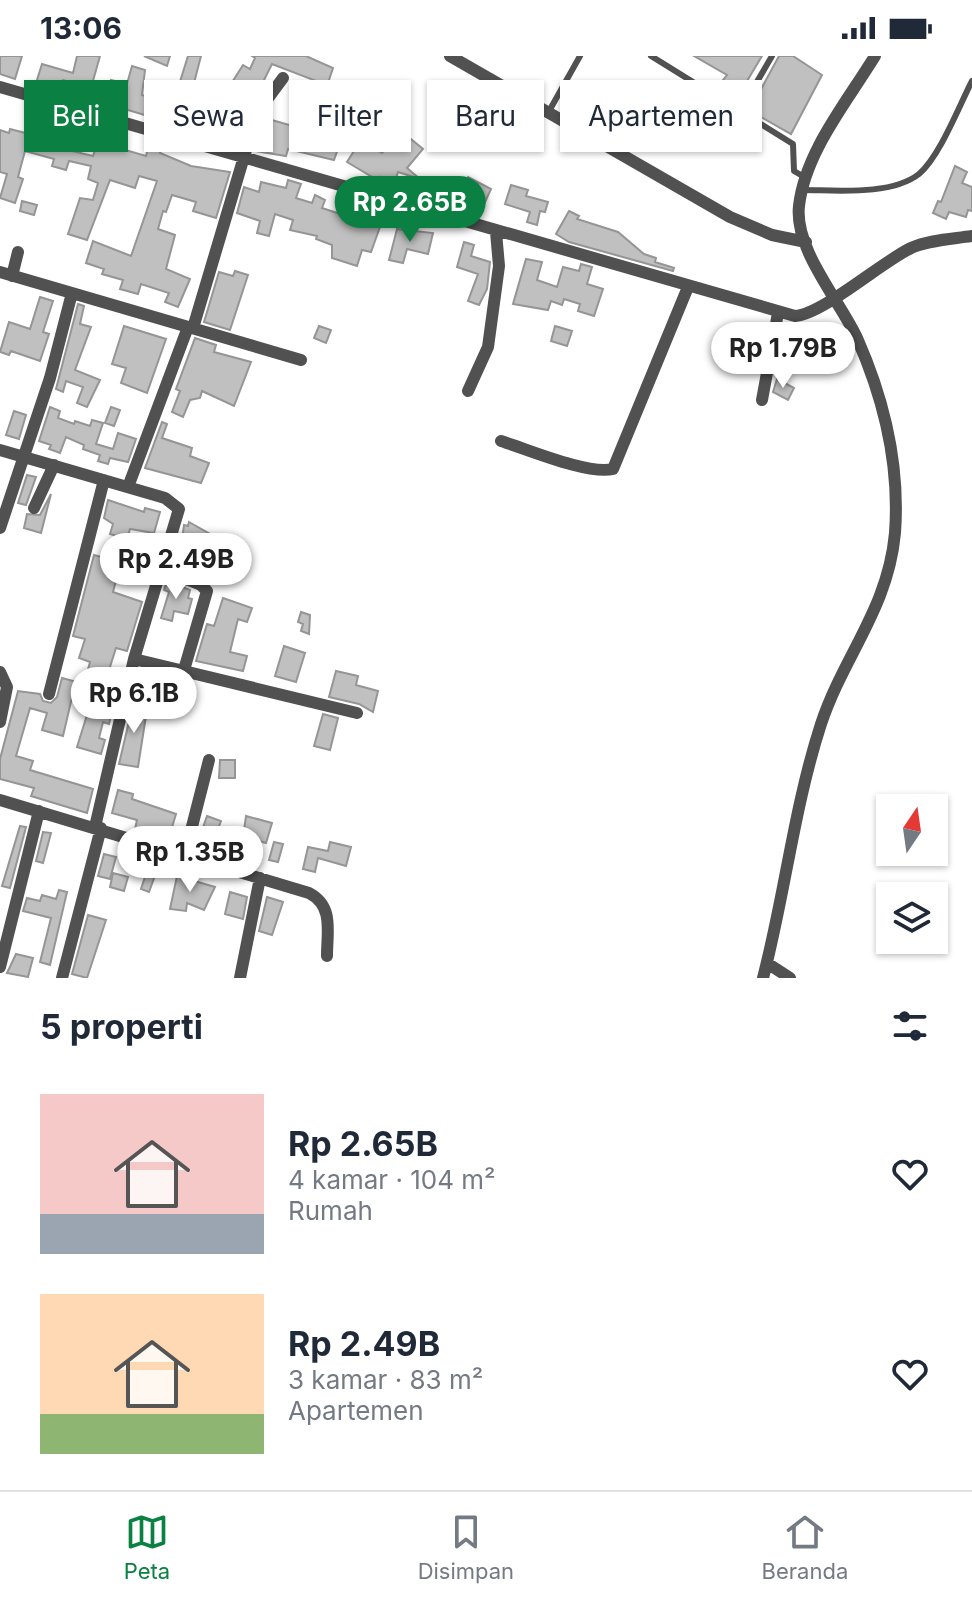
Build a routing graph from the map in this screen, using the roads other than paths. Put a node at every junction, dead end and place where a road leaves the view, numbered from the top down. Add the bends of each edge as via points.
1 (450, 56) edge
2 (580, 56) edge
3 (651, 56) edge
4 (772, 56) edge
5 (875, 56) edge
6 (283, 78) dead end
7 (690, 80) edge
8 (758, 80) edge
9 (972, 81) edge
10 (0, 87) edge
11 (548, 113) junction
12 (762, 125) edge
13 (246, 158) junction
14 (804, 184) junction
15 (496, 232) junction
16 (972, 236) edge
17 (806, 242) junction
18 (18, 252) dead end
19 (6, 274) edge
20 (688, 287) junction
21 (72, 293) junction
22 (832, 297) junction
23 (778, 313) junction
24 (191, 328) junction
25 (301, 360) dead end
26 (468, 391) dead end
27 (762, 400) dead end
28 (501, 441) dead end
29 (0, 450) edge
30 (23, 456) junction
31 (54, 465) junction
32 (104, 480) junction
33 (128, 487) junction
34 (34, 508) dead end
35 (0, 528) edge
36 (162, 569) junction
37 (134, 659) junction
38 (184, 670) junction
39 (0, 672) edge
40 (49, 694) dead end
41 (357, 713) dead end
42 (0, 722) edge
43 (209, 760) dead end
44 (0, 800) edge
45 (39, 811) junction
46 (98, 827) junction
47 (185, 854) junction
48 (260, 878) junction
49 (327, 956) dead end
50 (767, 963) junction
51 (0, 967) edge
52 (62, 978) edge
53 (240, 978) edge
54 (763, 978) edge
55 (790, 978) edge

1 - 11 street
2 - 11 lane
3 - 7 lane
4 - 8 lane
5 - 14 street via 814,157
6 - 13 street via 257,113
9 - 14 lane via 918,175 895,184
10 - 13 street
11 - 17 street via 730,217
12 - 14 lane via 793,144 794,171
13 - 15 street
13 - 24 street
14 - 17 street via 798,211
15 - 20 street
15 - 26 street via 499,266 488,347
16 - 22 street via 915,246
17 - 22 street
18 - 19 street
19 - 21 street
20 - 23 street
20 - 28 street via 613,469
21 - 24 street
21 - 30 street
22 - 23 street via 812,313
22 - 50 street via 855,336 884,407 893,463 895,531 884,589 835,687 810,760
23 - 27 street
24 - 25 street
24 - 33 street
29 - 30 street
30 - 31 street
30 - 35 street
31 - 32 street
31 - 34 street
32 - 33 street
32 - 40 street
33 - 36 street via 165,498 179,509
36 - 37 street
36 - 38 street via 207,591
37 - 38 street
37 - 46 street
38 - 41 street
39 - 42 street via 7,687
43 - 47 street
44 - 45 street
45 - 46 street
45 - 51 street
46 - 47 street
46 - 52 street
47 - 48 street
48 - 49 street via 321,900 327,911
48 - 53 street
50 - 54 street
50 - 55 street

